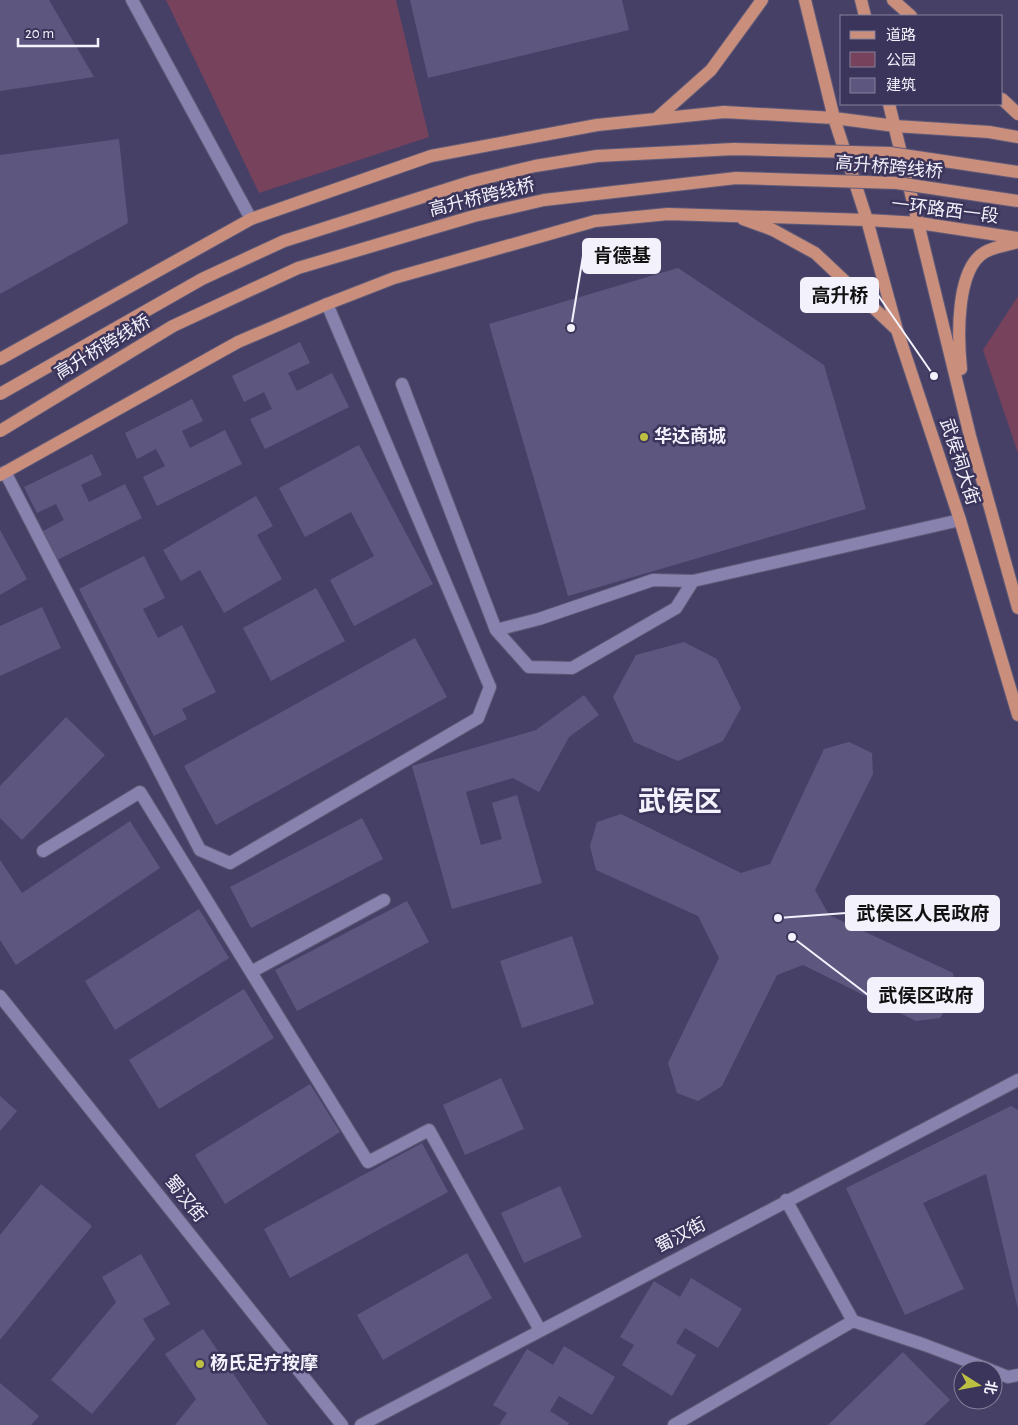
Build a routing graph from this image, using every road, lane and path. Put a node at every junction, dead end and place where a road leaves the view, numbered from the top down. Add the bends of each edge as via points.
1 (132, 0) edge
2 (762, 0) edge
3 (805, 0) edge
4 (861, 0) edge
5 (893, 0) edge
6 (865, 15) edge
7 (910, 15) edge
8 (1003, 100) edge
9 (889, 105) edge
10 (1018, 114) edge
11 (834, 118) junction
12 (656, 119) junction
13 (895, 126) junction
14 (1018, 137) edge
15 (1018, 172) edge
16 (1018, 201) edge
17 (731, 214) junction
18 (251, 219) junction
19 (867, 220) junction
20 (919, 223) junction
21 (1018, 240) edge
22 (327, 304) junction
23 (897, 330) junction
24 (0, 359) edge
25 (402, 384) dead end
26 (0, 394) edge
27 (0, 431) edge
28 (970, 436) junction
29 (3, 473) edge
30 (960, 520) junction
31 (693, 581) junction
32 (1018, 608) edge
33 (496, 630) junction
34 (1018, 715) edge
35 (43, 851) dead end
36 (384, 900) dead end
37 (251, 972) junction
38 (0, 996) edge
39 (1018, 1080) edge
40 (786, 1200) junction
41 (853, 1321) junction
42 (540, 1330) junction
43 (965, 1360) edge
44 (1003, 1375) edge
45 (1018, 1375) edge
46 (342, 1425) edge
47 (361, 1425) edge
48 (674, 1425) edge

1 - 18 street
2 - 12 main road via 711,70
3 - 11 main road, 武侯祠大街
4 - 6 main road
5 - 7 main road
8 - 10 main road
9 - 13 main road, 武侯祠大街
11 - 12 main road via 724,112
11 - 13 main road
11 - 19 main road, 武侯祠大街
12 - 18 main road via 597,125 432,156
13 - 14 main road
13 - 20 main road, 武侯祠大街
15 - 26 main road, 高升桥跨线桥, bridge via 890,153 734,149 597,156 535,166 473,181 284,241 202,279
16 - 27 main road, 高升桥跨线桥, bridge via 897,183 736,178 572,196 492,212 298,268 173,326
17 - 19 main road, 一环路西一段
17 - 22 main road, 一环路西一段 via 668,214 595,222 394,278
17 - 23 main road via 773,230 815,253
18 - 24 main road
19 - 20 main road, 一环路西一段
19 - 23 main road, 武侯祠大街
20 - 21 main road, 一环路西一段
20 - 28 main road, 武侯祠大街
21 - 28 main road via 984,253 969,270 961,302 959,352
22 - 29 main road, 一环路西一段 via 238,342
22 - 29 street via 490,687 478,718 230,863 200,850
23 - 30 main road, 武侯祠大街
25 - 33 street
28 - 32 main road, 武侯祠大街
30 - 31 street
30 - 34 main road, 武侯祠大街
31 - 33 street via 653,580 539,619
31 - 33 street via 676,608 572,668 529,667
35 - 37 street via 140,792
36 - 37 street
37 - 42 street via 368,1162 429,1130
38 - 46 street, 蜀汉街
39 - 40 street, 蜀汉街
40 - 41 street
40 - 42 street, 蜀汉街
41 - 43 street
41 - 48 street
42 - 47 street, 蜀汉街
44 - 45 street

